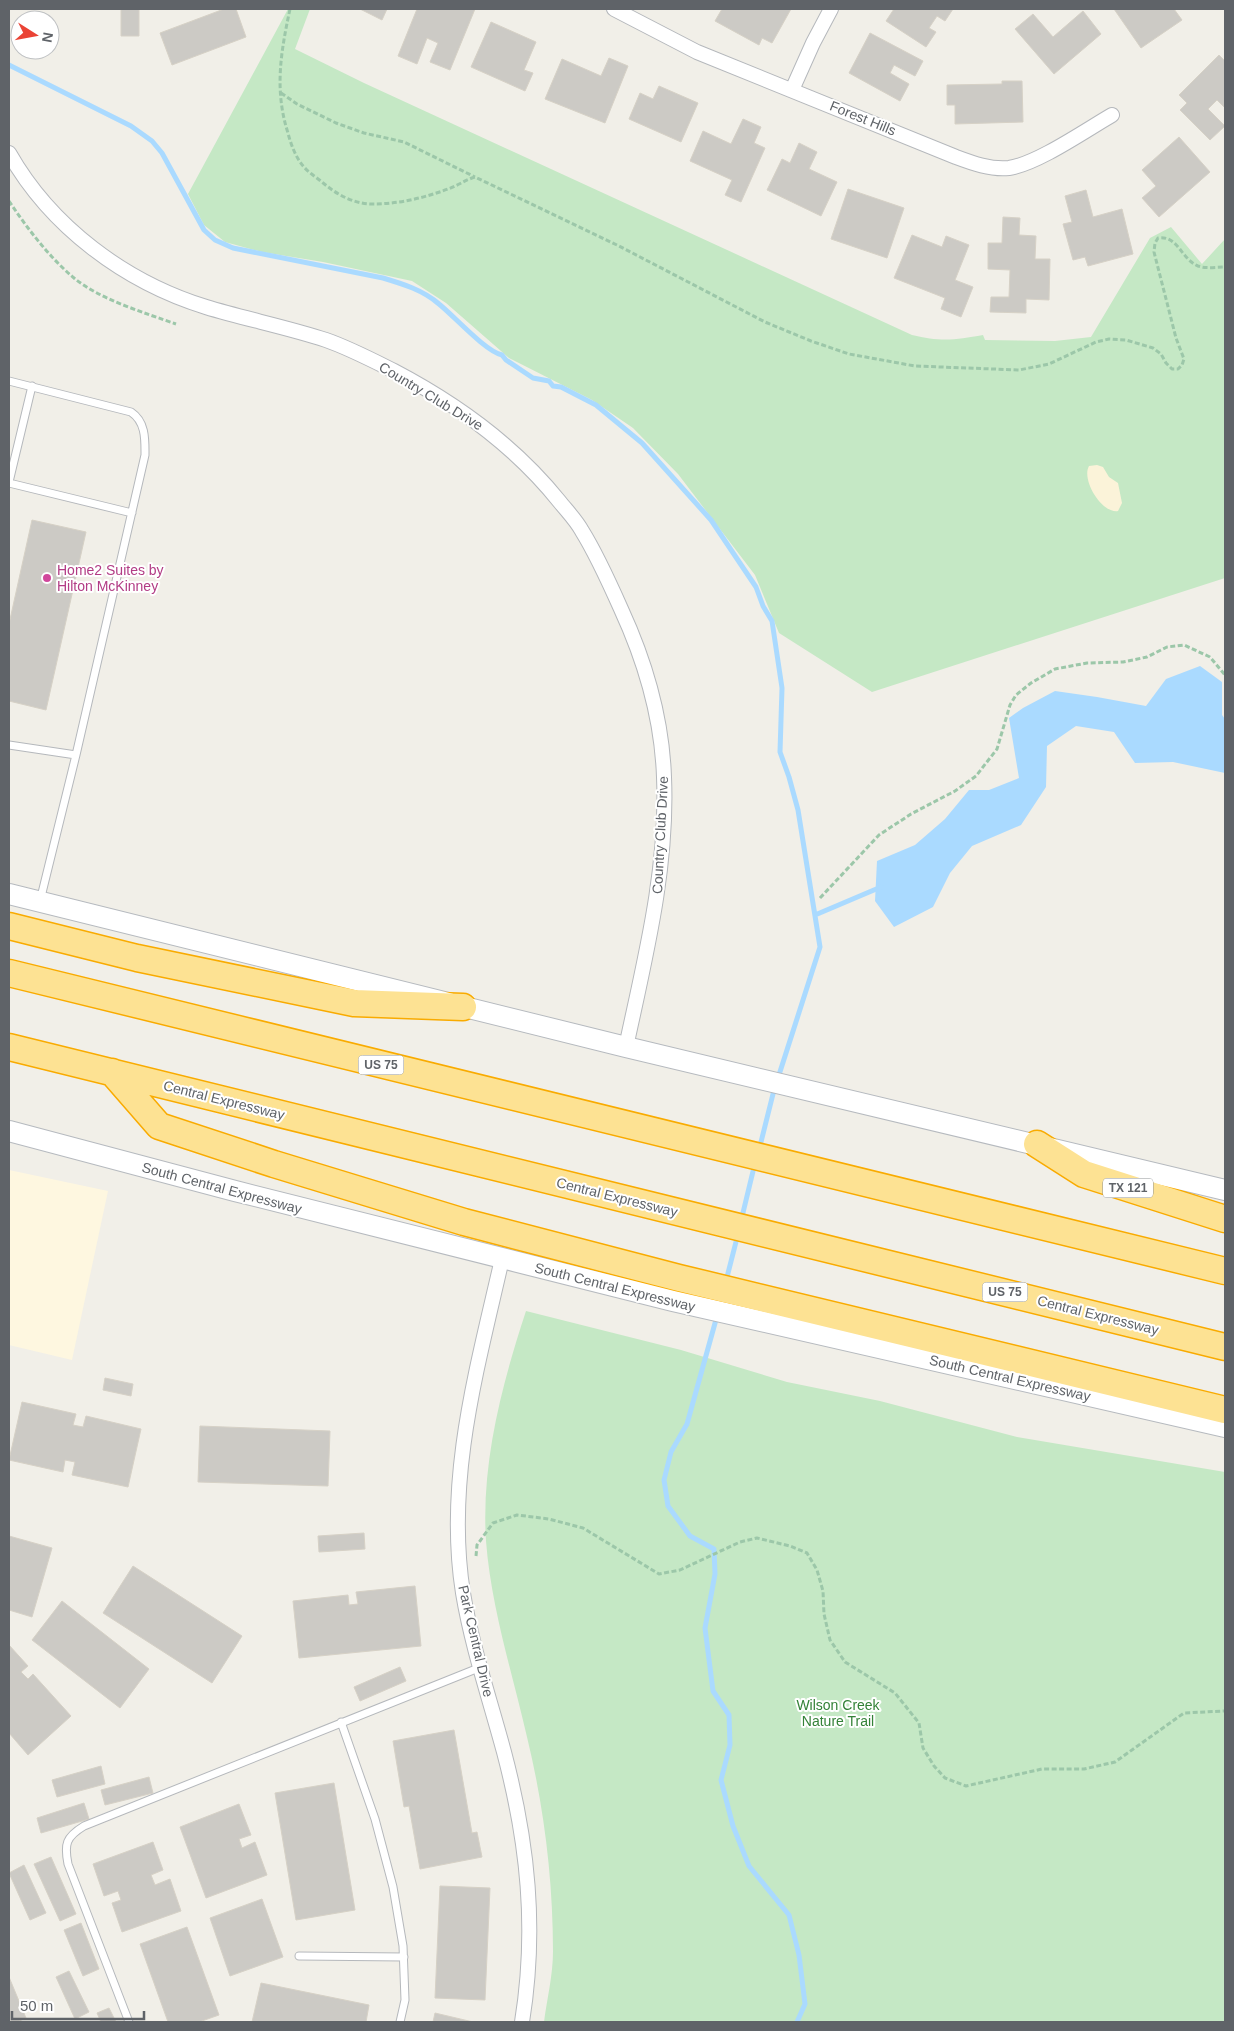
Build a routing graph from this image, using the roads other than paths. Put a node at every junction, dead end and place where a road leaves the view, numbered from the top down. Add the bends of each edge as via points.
1 (614, 9) edge
2 (831, 9) edge
3 (792, 90) junction
4 (1112, 115) dead end
5 (9, 153) edge
6 (9, 381) edge
7 (32, 386) junction
8 (9, 482) edge
9 (132, 513) junction
10 (9, 745) edge
11 (76, 755) junction
12 (9, 894) edge
13 (40, 902) junction
14 (9, 926) edge
15 (9, 973) edge
16 (463, 1007) junction
17 (9, 1047) edge
18 (626, 1047) junction
19 (112, 1072) junction
20 (9, 1131) edge
21 (1037, 1144) junction
22 (1225, 1190) edge
23 (1225, 1220) edge
24 (502, 1259) junction
25 (1225, 1271) edge
26 (676, 1290) junction
27 (753, 1308) junction
28 (1225, 1347) edge
29 (1225, 1410) edge
30 (1225, 1427) edge
31 (481, 1667) junction
32 (341, 1722) junction
33 (299, 1956) dead end
34 (404, 1957) junction
35 (129, 2022) edge
36 (400, 2022) edge
37 (522, 2022) edge

1 - 3 street, Forest Hills via 698,52
2 - 3 street
3 - 4 street, Forest Hills via 956,157 991,167 1008,168 1026,163
5 - 18 street, Country Club Drive via 29,185 60,220 121,268 187,301 324,340 414,382 512,450 541,478 581,529 640,654 661,742 664,775 662,856 657,900
6 - 7 lane
7 - 8 lane
7 - 9 lane via 122,409 136,416 143,428 145,456
8 - 9 lane
9 - 11 lane
10 - 11 lane
11 - 13 lane
12 - 13 main road
13 - 16 main road
14 - 16 highway via 137,958 354,1003
15 - 25 highway, US 75
16 - 18 main road
17 - 19 highway, Central Expressway / US 75
18 - 21 main road
19 - 26 highway via 159,1126
19 - 28 highway, Central Expressway / US 75
20 - 24 main road, South Central Expressway
21 - 22 main road
21 - 23 highway, TX 121 via 1084,1174
24 - 26 main road, South Central Expressway
24 - 31 street, Park Central Drive via 462,1442 458,1496 463,1593
26 - 27 highway
27 - 29 highway
27 - 30 main road, South Central Expressway
31 - 32 lane
31 - 37 street, Park Central Drive via 505,1755 526,1868 531,1920
32 - 34 lane via 375,1820 393,1887
32 - 35 lane via 84,1826 67,1840 68,1864
33 - 34 lane
34 - 36 lane via 405,2000

